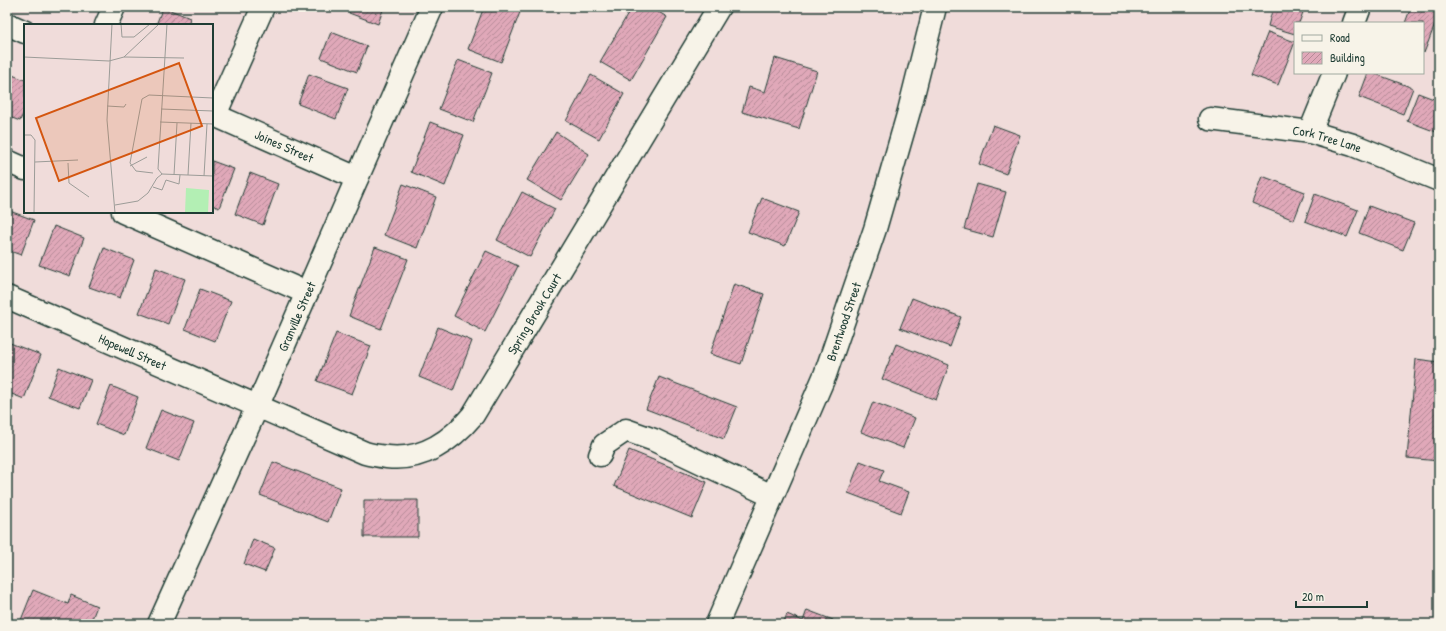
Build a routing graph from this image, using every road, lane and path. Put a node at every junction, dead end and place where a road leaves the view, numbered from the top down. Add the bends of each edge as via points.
1 (114, 7) edge
2 (263, 7) edge
3 (432, 7) edge
4 (719, 7) edge
5 (935, 7) edge
6 (1360, 7) edge
7 (1354, 22) edge
8 (7, 24) edge
9 (106, 24) edge
10 (24, 32) edge
11 (1334, 74) edge
12 (213, 115) edge
13 (1210, 119) dead end
14 (1310, 132) junction
15 (7, 161) edge
16 (24, 169) edge
17 (357, 178) junction
18 (1439, 180) edge
19 (126, 213) edge
20 (307, 293) junction
21 (7, 297) edge
22 (257, 407) junction
23 (600, 455) dead end
24 (772, 496) junction
25 (159, 624) edge
26 (717, 624) edge

1 - 9 street
2 - 12 street
3 - 17 street, Granville Street
4 - 22 street, Spring Brook Court via 477,408 446,442 410,456 388,458 365,453
5 - 24 street, Brentwood Street via 909,111 875,228 825,375
6 - 7 street
8 - 10 street
11 - 14 street
12 - 17 street, Joines Street
13 - 14 street, Cork Tree Lane
14 - 18 street, Cork Tree Lane via 1353,145
15 - 16 street
17 - 20 street, Granville Street
19 - 20 street
20 - 22 street, Granville Street
21 - 22 street, Hopewell Street
22 - 25 street, Granville Street
23 - 24 street via 604,445 626,430 654,440
24 - 26 street, Brentwood Street

